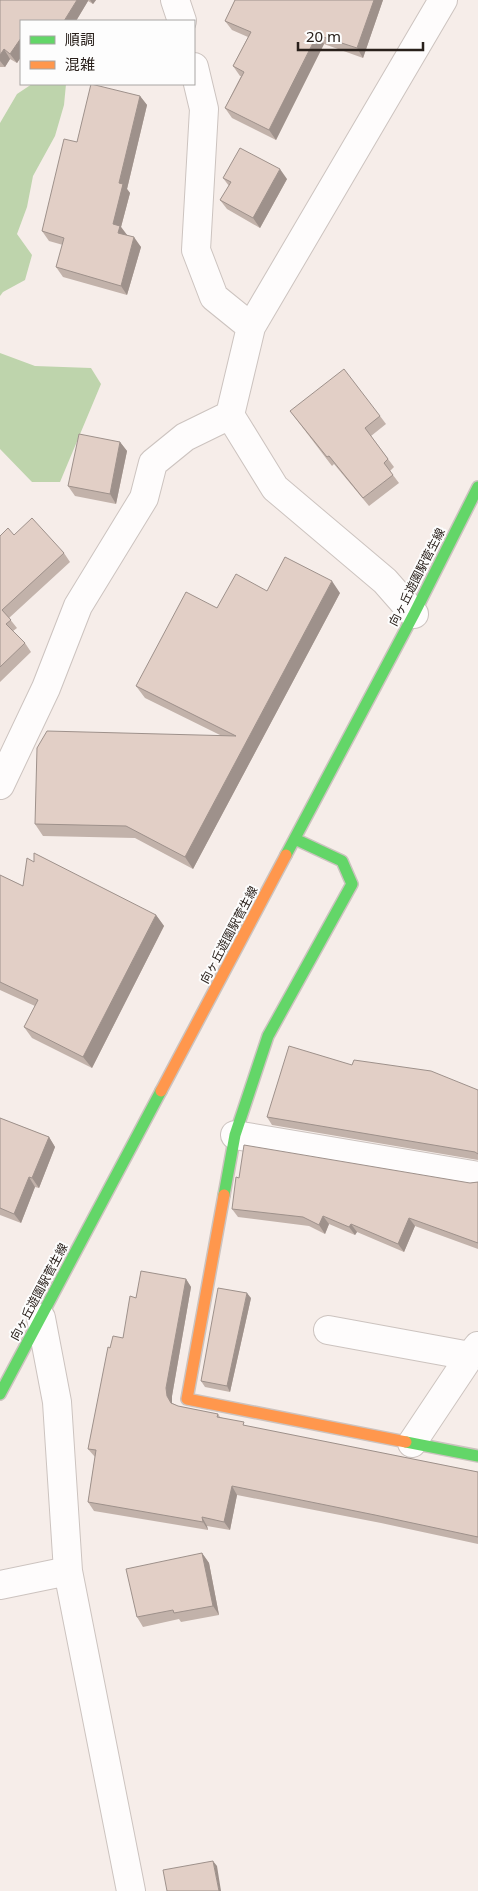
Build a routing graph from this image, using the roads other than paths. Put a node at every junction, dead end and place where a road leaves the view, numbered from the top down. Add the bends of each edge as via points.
1 (175, 0) edge
2 (443, 0) edge
3 (182, 20) edge
4 (195, 71) edge
5 (251, 327) junction
6 (230, 415) junction
7 (474, 502) edge
8 (414, 614) junction
9 (0, 785) edge
10 (295, 838) junction
11 (235, 1135) junction
12 (478, 1176) edge
13 (41, 1318) junction
14 (328, 1330) dead end
15 (474, 1351) edge
16 (0, 1394) edge
17 (412, 1443) junction
18 (478, 1456) edge
19 (68, 1571) junction
20 (0, 1585) edge
21 (131, 1891) edge

1 - 3 street
2 - 5 street
4 - 5 street via 204,109 196,250 214,297
5 - 6 street
6 - 8 street via 276,488 385,581
6 - 9 street via 185,437 153,463 144,498 78,606 46,688
7 - 8 street, 向ヶ丘遊園駅菅生線
8 - 10 street, 向ヶ丘遊園駅菅生線
10 - 11 street via 342,860 352,884 268,1036
10 - 13 street, 向ヶ丘遊園駅菅生線
11 - 12 street
11 - 17 street via 187,1399
13 - 16 street, 向ヶ丘遊園駅菅生線
13 - 19 street via 57,1402
14 - 15 street
15 - 17 street
17 - 18 street
19 - 20 street
19 - 21 street

